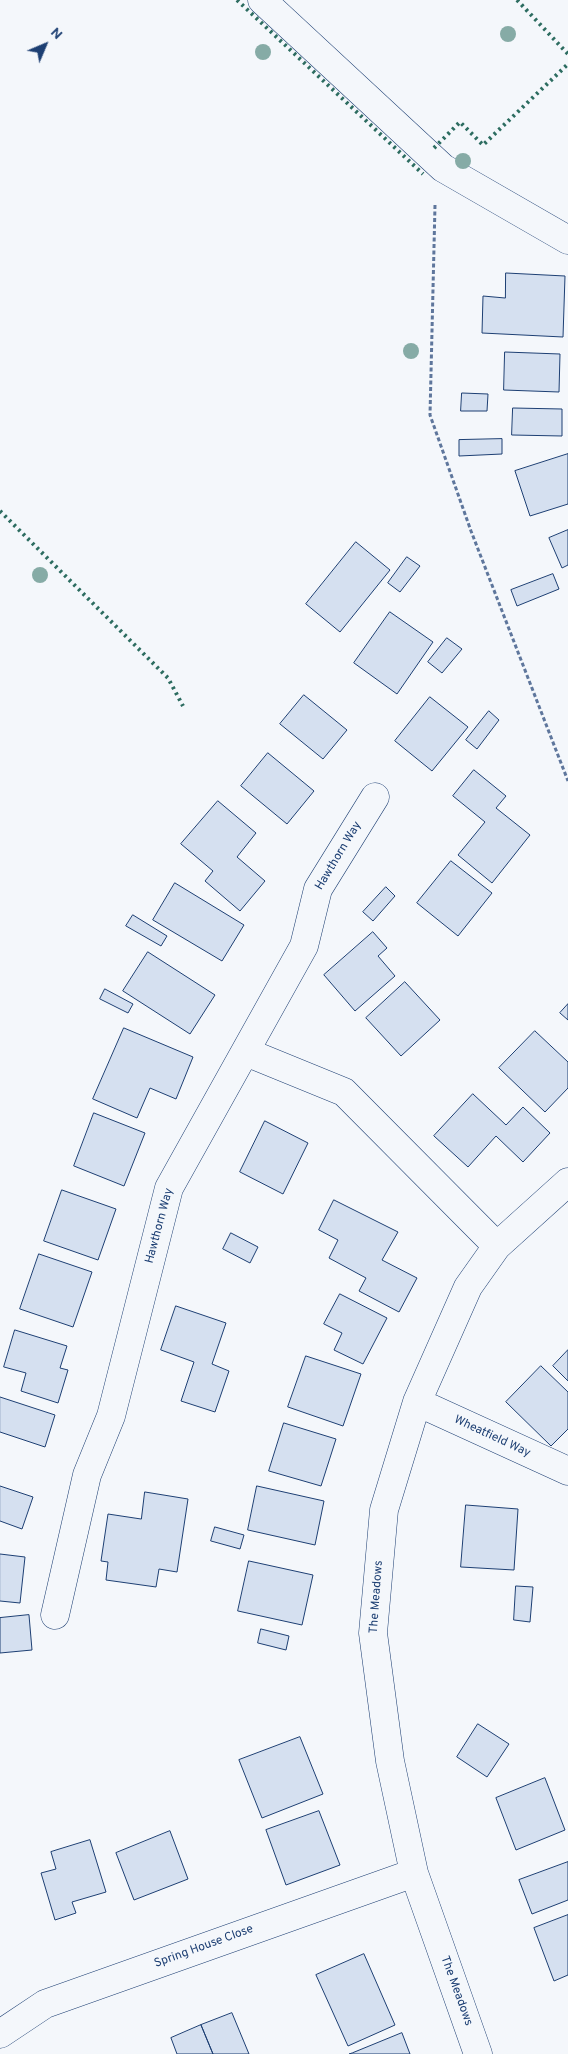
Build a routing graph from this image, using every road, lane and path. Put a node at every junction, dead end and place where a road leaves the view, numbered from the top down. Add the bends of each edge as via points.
1 (262, 0) edge
2 (436, 162) junction
3 (568, 240) edge
4 (568, 781) edge
5 (375, 797) dead end
6 (246, 1052) junction
7 (568, 1182) edge
8 (497, 1246) junction
9 (417, 1402) junction
10 (568, 1471) edge
11 (55, 1615) dead end
12 (414, 1873) junction
13 (0, 2034) edge
14 (478, 2054) edge

1 - 2 street
2 - 3 street
2 - 4 path via 430,414 471,532
5 - 6 street, Hawthorn Way via 318,889 304,946
6 - 8 street via 344,1092
6 - 11 street, Hawthorn Way via 169,1188 111,1416 87,1475
7 - 8 street, The Meadows
8 - 9 street, The Meadows via 468,1287
9 - 10 street, Wheatfield Way
9 - 12 street, The Meadows via 384,1510 373,1633 390,1761
12 - 13 street, Spring House Close via 45,2004
12 - 14 street, The Meadows

